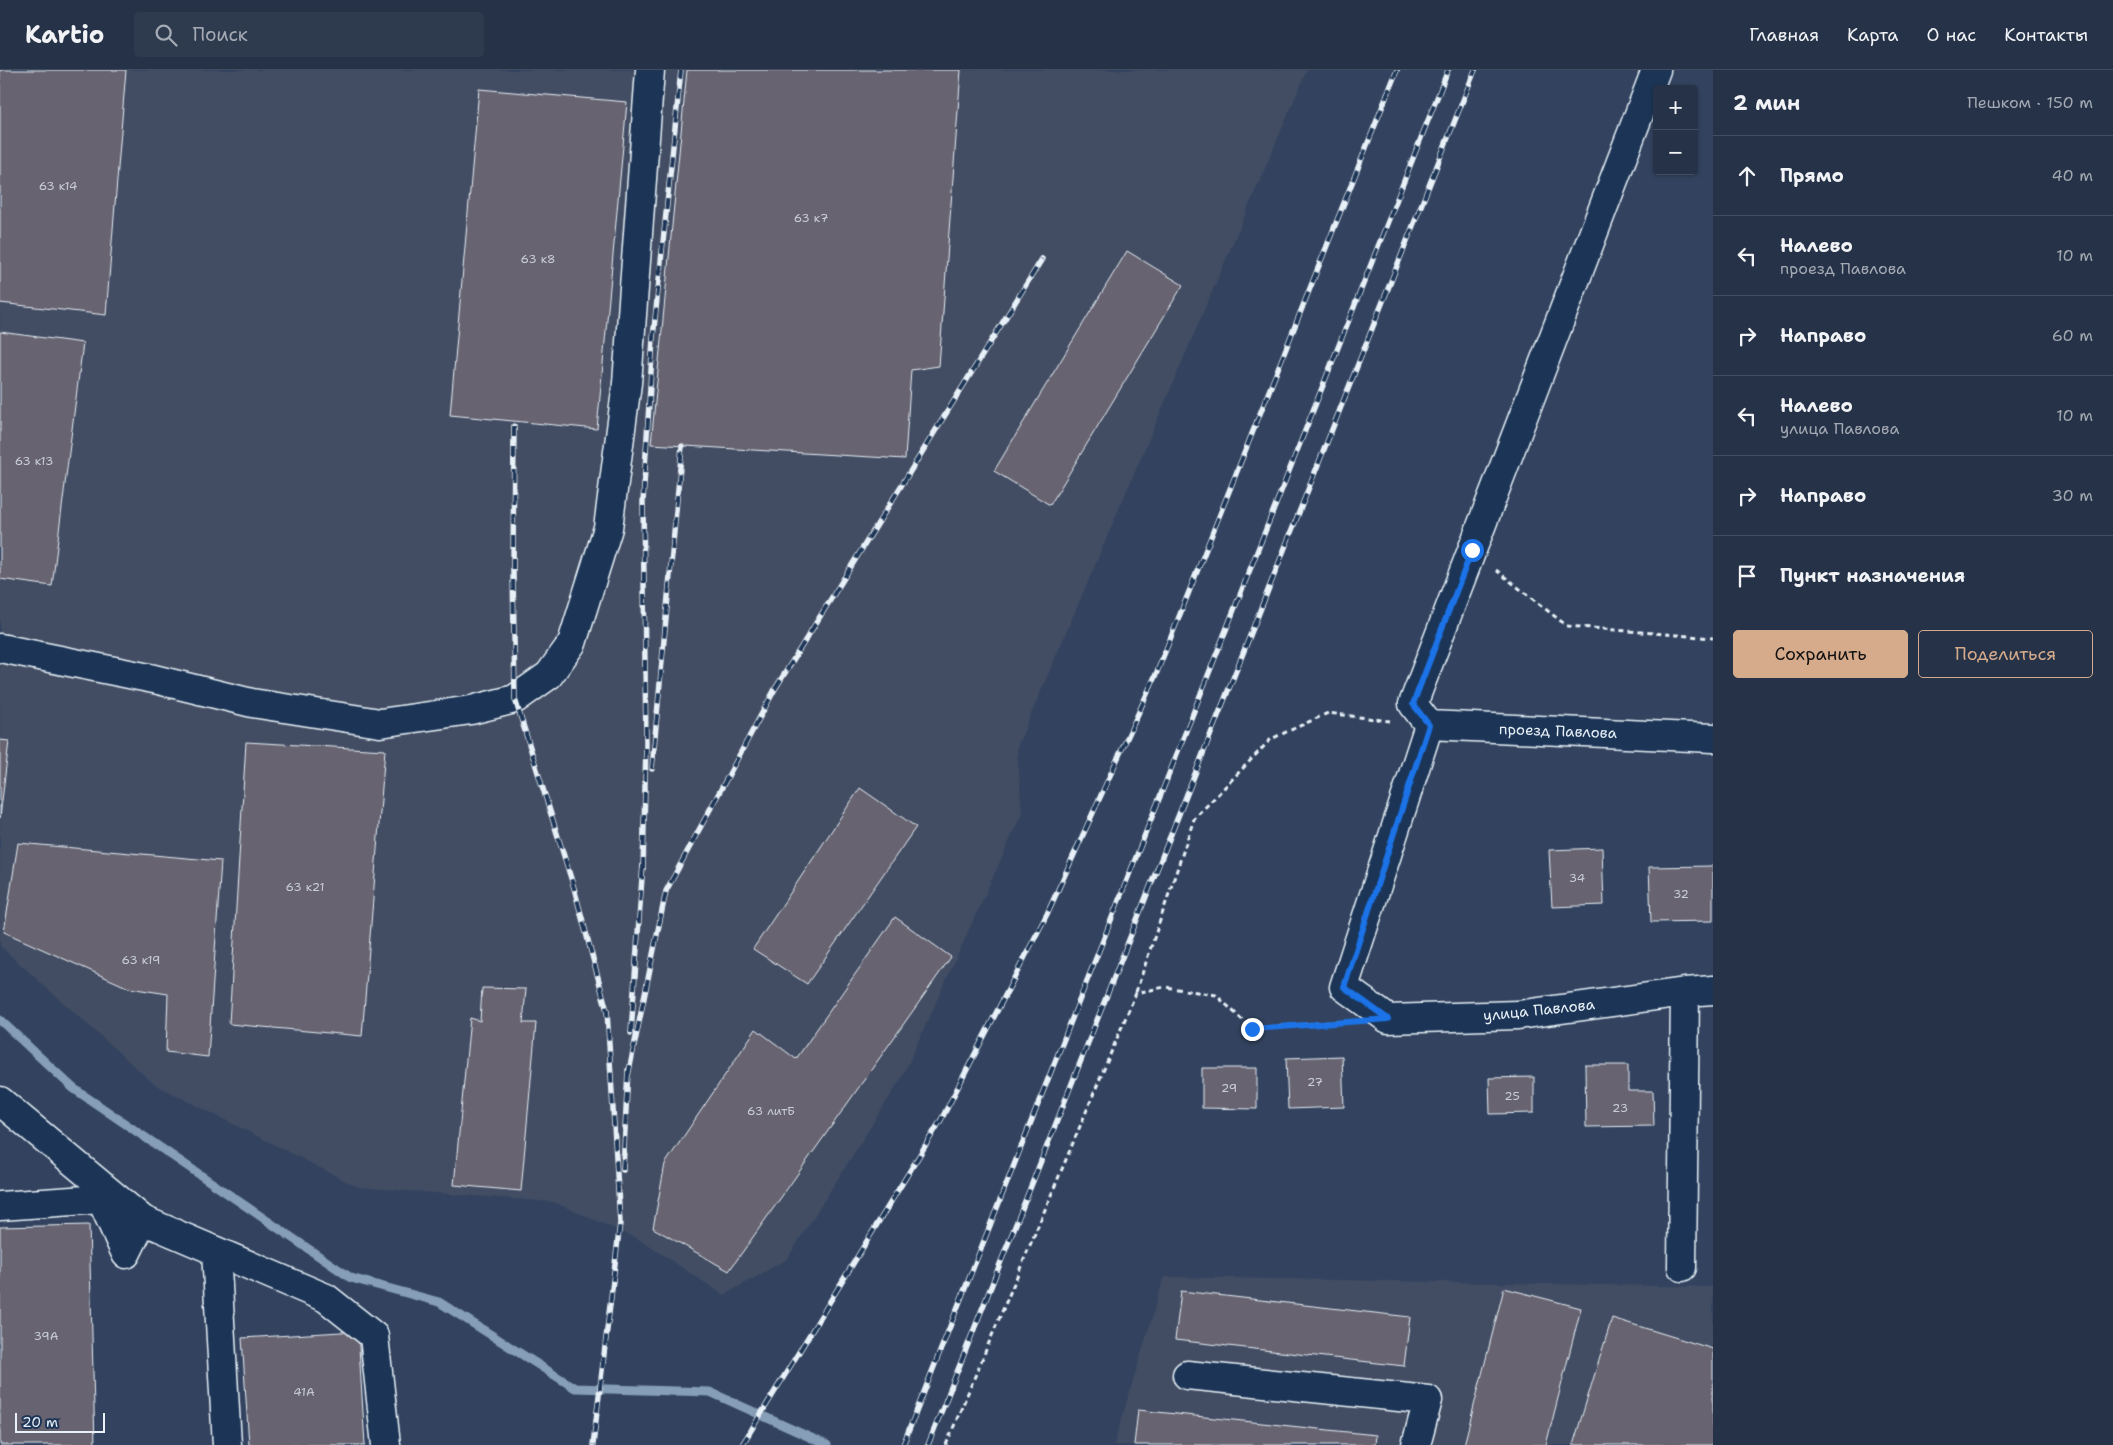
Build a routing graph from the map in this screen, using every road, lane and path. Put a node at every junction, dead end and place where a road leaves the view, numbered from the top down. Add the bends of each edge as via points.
1 (650, 70) edge
2 (1656, 70) edge
3 (1472, 550) junction
4 (1713, 638) edge
5 (0, 648) edge
6 (1421, 715) junction
7 (1713, 738) edge
8 (1713, 990) edge
9 (1685, 992) junction
10 (1136, 993) junction
11 (1388, 1019) junction
12 (0, 1101) edge
13 (0, 1206) edge
14 (143, 1220) junction
15 (216, 1251) junction
16 (1682, 1267) dead end
17 (1187, 1375) dead end
18 (226, 1445) edge
19 (386, 1445) edge
20 (946, 1445) edge
21 (1416, 1445) edge

1 - 5 street via 627,383 608,528 572,643 549,675 515,699 470,710 380,723 252,703 154,679
2 - 3 street
3 - 4 path via 1567,626
3 - 6 street
6 - 7 street, проезд Павлова
6 - 10 path via 1328,713 1271,739 1194,819
6 - 11 street via 1344,987
8 - 9 street, улица Павлова
9 - 11 street, улица Павлова via 1518,1015
9 - 16 street
10 - 11 path via 1165,987 1216,995 1252,1029
10 - 20 path
12 - 14 street
13 - 14 street via 100,1199 126,1254
14 - 15 street
15 - 18 street
15 - 19 street via 326,1298 374,1336
17 - 21 street via 1428,1400

